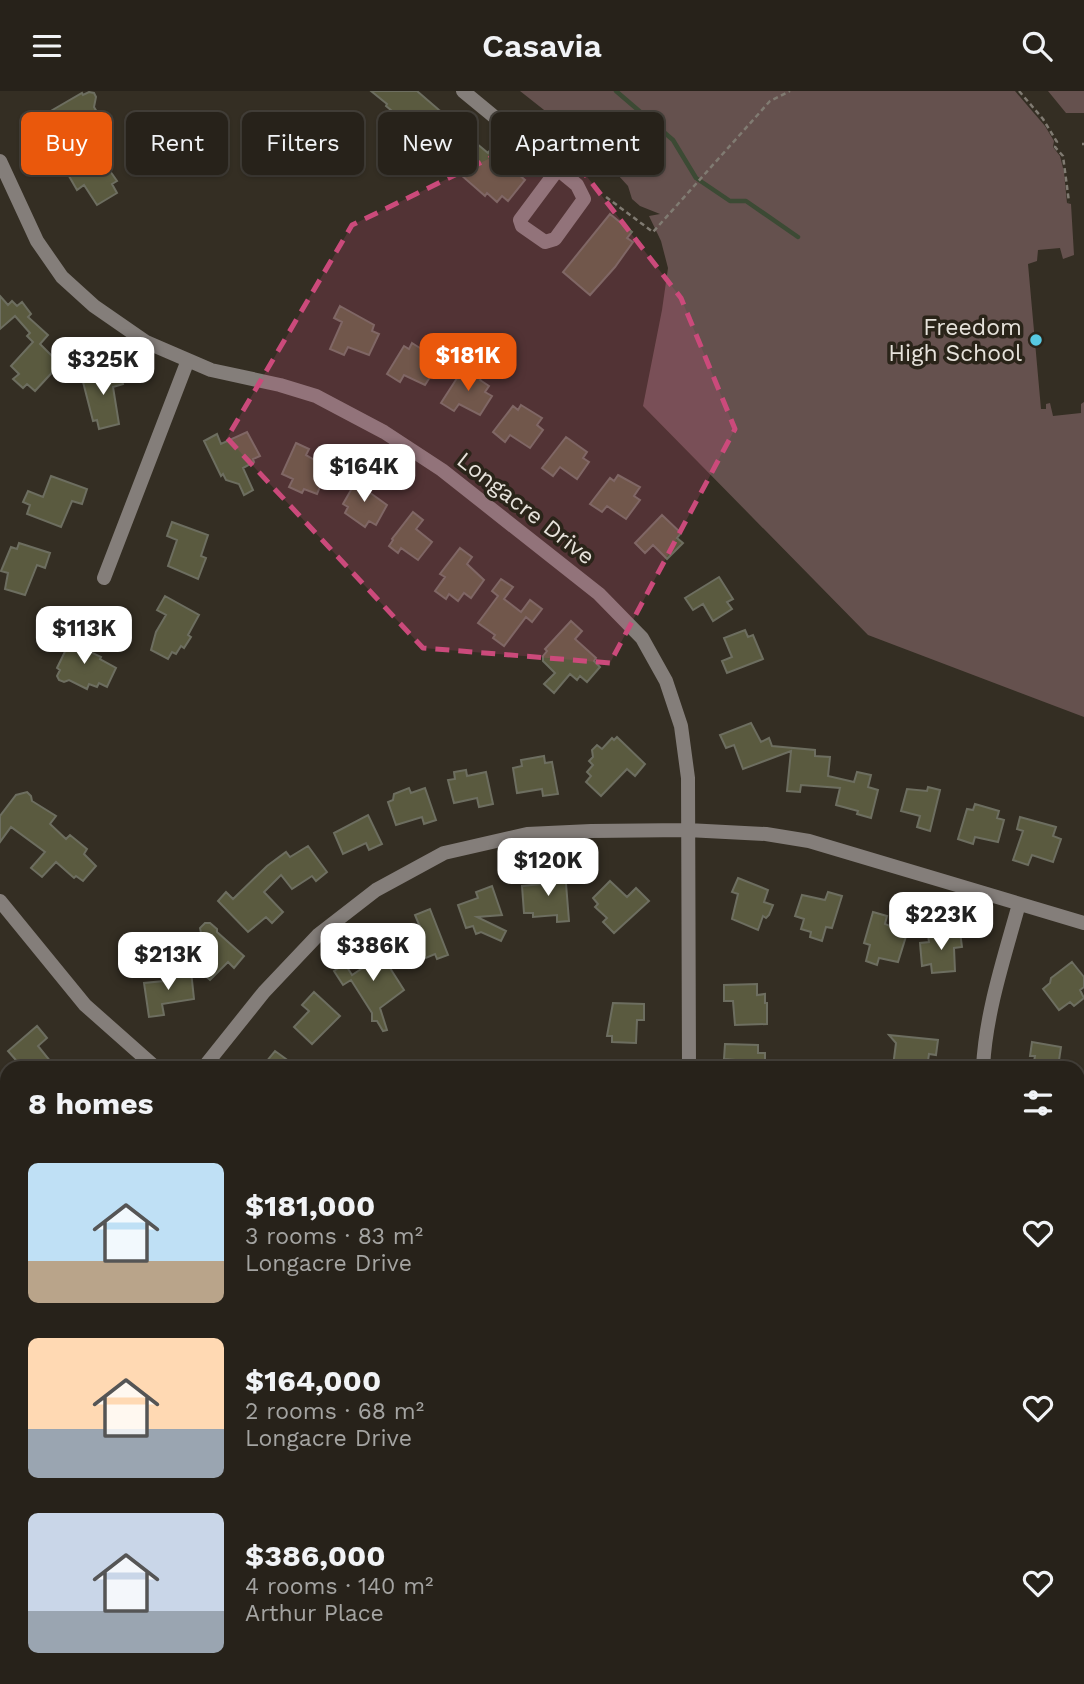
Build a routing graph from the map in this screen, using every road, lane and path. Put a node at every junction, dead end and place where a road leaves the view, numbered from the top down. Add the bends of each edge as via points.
1 (463, 91) edge
2 (789, 91) edge
3 (1019, 91) edge
4 (491, 114) edge
5 (0, 161) edge
6 (558, 169) joint
7 (606, 197) dead end
8 (1069, 202) dead end
9 (188, 360) junction
10 (104, 578) dead end
11 (687, 830) junction
12 (0, 901) edge
13 (1019, 904) junction
14 (1084, 923) edge
15 (148, 1061) edge
16 (209, 1061) edge
17 (689, 1061) edge
18 (984, 1061) edge

1 - 4 street
2 - 7 path via 770,101 653,232
3 - 8 path via 1057,142
5 - 9 street, Longacre Drive via 37,241 62,277 93,306 146,342
6 - 6 street via 581,189 584,199 555,239 545,242 520,220
9 - 10 street
9 - 11 street, Longacre Drive via 316,396 384,432 442,470 598,594 642,638 666,681 683,739
11 - 13 street via 808,841
11 - 16 street via 527,834 444,853 376,890 318,935
11 - 17 street, Longacre Drive
12 - 15 street via 85,1005
13 - 14 street
13 - 18 street via 994,997

